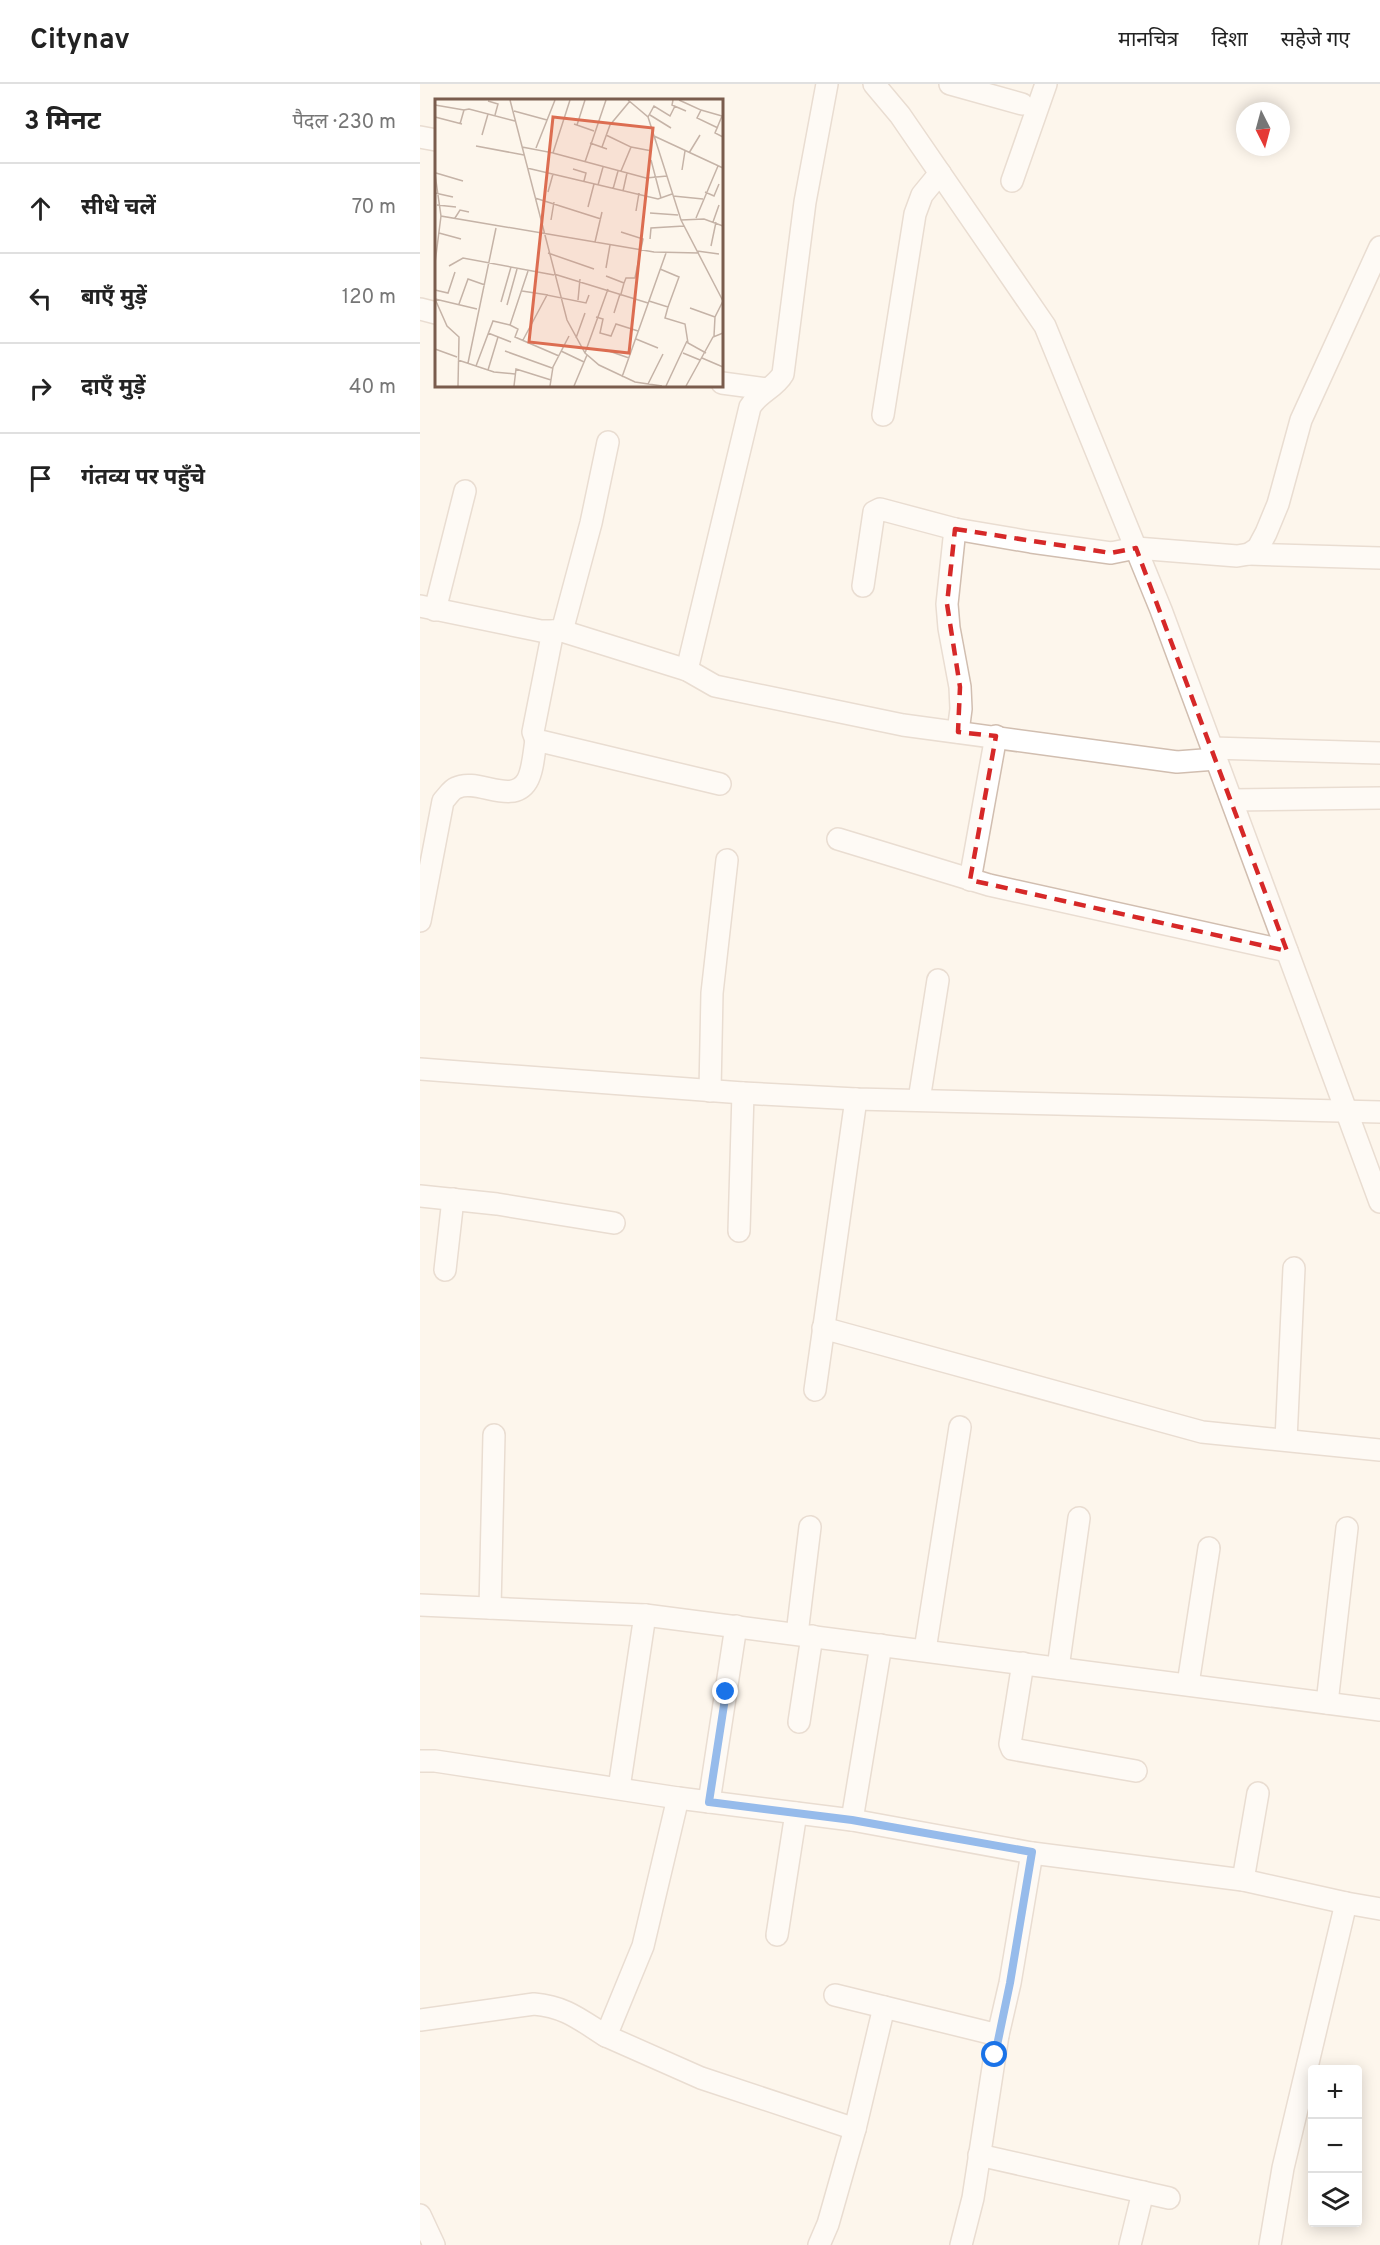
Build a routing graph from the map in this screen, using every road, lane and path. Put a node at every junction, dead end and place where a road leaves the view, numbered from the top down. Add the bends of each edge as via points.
1 (827, 84) edge
2 (874, 84) edge
3 (950, 84) edge
4 (1046, 84) edge
5 (1022, 104) dead end
6 (420, 137) edge
7 (435, 140) edge
8 (940, 173) junction
9 (1012, 181) dead end
10 (1380, 247) edge
11 (420, 309) edge
12 (435, 312) edge
13 (723, 383) edge
14 (767, 389) junction
15 (883, 415) dead end
16 (608, 442) dead end
17 (465, 491) dead end
18 (955, 530) junction
19 (1136, 548) junction
20 (1249, 554) junction
21 (1380, 558) edge
22 (863, 586) dead end
23 (428, 608) edge
24 (557, 631) junction
25 (687, 670) junction
26 (958, 732) junction
27 (996, 736) junction
28 (536, 740) junction
29 (1214, 753) junction
30 (1380, 753) edge
31 (720, 784) dead end
32 (1380, 798) edge
33 (1232, 800) junction
34 (838, 839) dead end
35 (727, 860) dead end
36 (970, 879) junction
37 (420, 921) edge
38 (1287, 951) junction
39 (938, 980) dead end
40 (420, 1069) edge
41 (710, 1091) junction
42 (744, 1093) junction
43 (856, 1099) junction
44 (919, 1100) junction
45 (1346, 1110) junction
46 (1380, 1112) edge
47 (420, 1196) edge
48 (453, 1199) junction
49 (1380, 1202) edge
50 (614, 1223) dead end
51 (740, 1231) dead end
52 (1294, 1268) dead end
53 (445, 1270) dead end
54 (824, 1328) junction
55 (815, 1390) dead end
56 (960, 1427) dead end
57 (494, 1435) dead end
58 (1286, 1440) junction
59 (1380, 1450) edge
60 (1079, 1518) dead end
61 (810, 1527) dead end
62 (1347, 1528) dead end
63 (1209, 1548) dead end
64 (420, 1605) edge
65 (490, 1608) junction
66 (645, 1615) junction
67 (736, 1626) junction
68 (804, 1635) junction
69 (881, 1645) junction
70 (925, 1650) junction
71 (1023, 1664) junction
72 (1058, 1668) junction
73 (1188, 1684) junction
74 (1326, 1703) junction
75 (1380, 1710) edge
76 (799, 1722) dead end
77 (420, 1761) edge
78 (1136, 1771) dead end
79 (619, 1788) junction
80 (1258, 1793) dead end
81 (678, 1798) junction
82 (709, 1802) junction
83 (796, 1813) junction
84 (852, 1820) junction
85 (1032, 1852) junction
86 (1243, 1880) junction
87 (1346, 1903) junction
88 (1380, 1910) edge
89 (777, 1935) dead end
90 (835, 1995) dead end
91 (884, 2007) junction
92 (420, 2020) edge
93 (606, 2036) junction
94 (998, 2036) junction
95 (855, 2129) junction
96 (979, 2155) junction
97 (1143, 2192) junction
98 (1169, 2198) dead end
99 (420, 2215) edge
100 (434, 2245) edge
101 (819, 2245) edge
102 (961, 2245) edge
103 (1130, 2245) edge
104 (1270, 2245) edge

1 - 14 street via 805,202 783,374 780,381
2 - 8 street
3 - 5 street
4 - 9 street
6 - 7 street
8 - 15 street via 922,195 915,214
8 - 19 street via 1045,326
10 - 20 street via 1301,420 1266,533 1258,548
11 - 12 street
13 - 14 street
14 - 25 street via 750,407
16 - 24 street via 591,523
17 - 23 street
18 - 19 street via 1104,552
18 - 22 street via 877,510
18 - 26 street via 948,603 960,687
19 - 20 street
19 - 29 street
20 - 21 street
23 - 24 street
24 - 25 street
24 - 28 street via 533,732
25 - 26 street via 715,686 903,725
26 - 27 street
27 - 29 street via 1177,762
27 - 36 street
28 - 31 street
28 - 37 street via 528,780 521,788 504,792 469,784 454,788 443,801
29 - 30 street
29 - 33 street
32 - 33 street
33 - 38 street
34 - 36 street
35 - 41 street via 712,993
36 - 38 street
38 - 45 street
39 - 44 street
40 - 41 street
41 - 42 street
42 - 43 street
42 - 51 street
43 - 44 street
43 - 54 street
44 - 45 street
45 - 46 street
45 - 49 street
47 - 48 street
48 - 50 street
48 - 53 street
52 - 58 street
54 - 55 street
54 - 58 street via 1202,1432
56 - 70 street
57 - 65 street
58 - 59 street
60 - 72 street
61 - 68 street
62 - 74 street
63 - 73 street
64 - 65 street
65 - 66 street
66 - 67 street
66 - 79 street
67 - 68 street
67 - 82 street
68 - 69 street
68 - 76 street
69 - 70 street
69 - 84 street
70 - 71 street
71 - 72 street
71 - 78 street via 1012,1749
72 - 73 street
73 - 74 street
74 - 75 street
77 - 79 street
79 - 81 street
80 - 86 street
81 - 82 street
81 - 93 street via 643,1946
82 - 83 street
83 - 84 street
83 - 89 street
84 - 85 street
85 - 86 street
85 - 94 street
86 - 87 street
87 - 88 street
87 - 104 street via 1283,2168
90 - 91 street
91 - 94 street
91 - 95 street
92 - 93 street via 534,2004 562,2009
93 - 95 street via 701,2078
94 - 96 street
95 - 101 street
96 - 97 street
96 - 102 street
97 - 98 street
97 - 103 street
99 - 100 street

